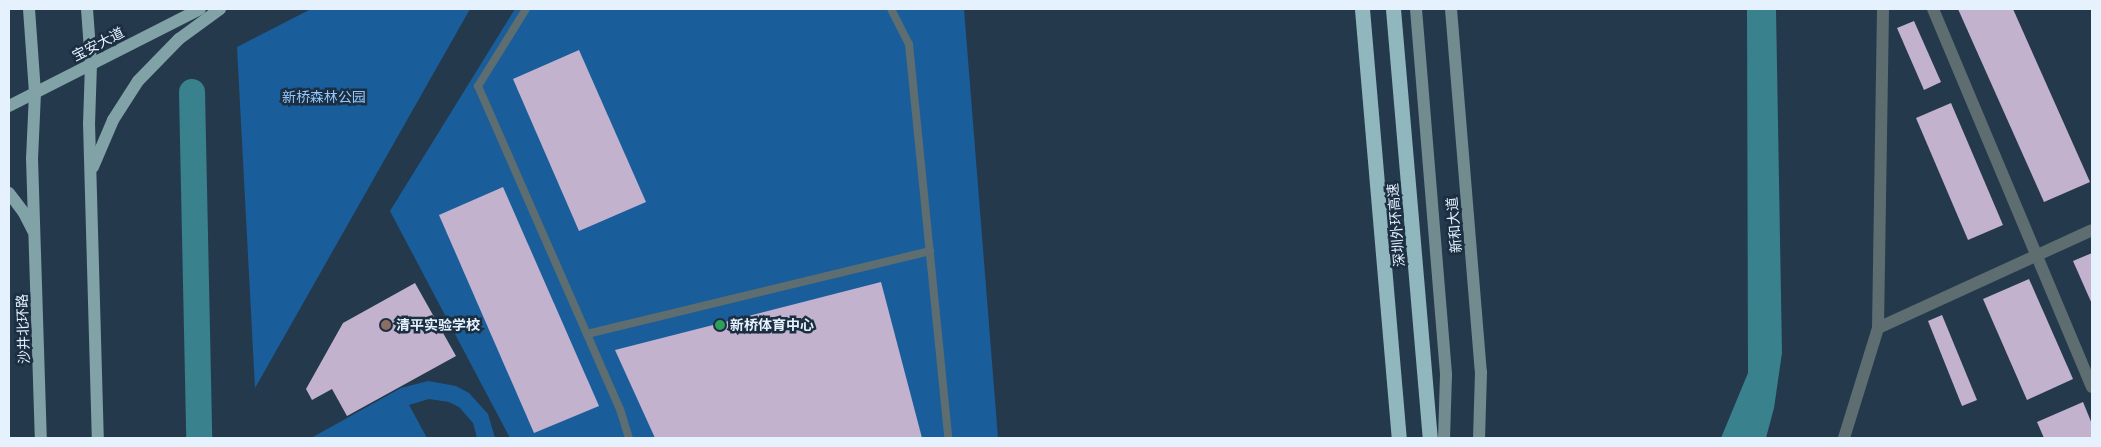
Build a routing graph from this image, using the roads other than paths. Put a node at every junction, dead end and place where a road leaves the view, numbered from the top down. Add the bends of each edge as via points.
1 (29, 9) edge
2 (87, 9) edge
3 (200, 9) edge
4 (220, 9) edge
5 (526, 9) edge
6 (891, 9) edge
7 (1362, 9) edge
8 (1393, 9) edge
9 (1416, 9) edge
10 (1451, 9) edge
11 (1883, 9) edge
12 (1933, 9) edge
13 (91, 64) junction
14 (36, 93) junction
15 (9, 106) edge
16 (90, 185) junction
17 (9, 193) edge
18 (2092, 230) edge
19 (35, 236) junction
20 (930, 251) junction
21 (2037, 256) junction
22 (1878, 328) junction
23 (587, 334) junction
24 (2092, 386) edge
25 (41, 438) edge
26 (98, 438) edge
27 (629, 438) edge
28 (948, 438) edge
29 (1399, 438) edge
30 (1430, 438) edge
31 (1444, 438) edge
32 (1479, 438) edge
33 (1844, 438) edge

1 - 14 main road, 沙井北环路
2 - 13 main road
3 - 13 main road, 宝安大道
4 - 16 main road via 179,39 138,81 105,135
5 - 23 lane via 478,86
6 - 20 lane via 909,44
7 - 29 highway, 深圳外环高速
8 - 30 highway, 深圳外环高速
9 - 31 main road, 新和大道 via 1446,374
10 - 32 main road, 新和大道 via 1481,372
11 - 22 street
12 - 21 street
13 - 14 main road, 宝安大道
13 - 16 main road
14 - 15 main road, 宝安大道
14 - 19 main road, 沙井北环路 via 32,158
16 - 26 main road
17 - 19 main road
18 - 21 street
19 - 25 main road, 沙井北环路
20 - 23 lane
20 - 28 lane
21 - 22 street
21 - 24 street
22 - 33 street
23 - 27 lane via 620,409

